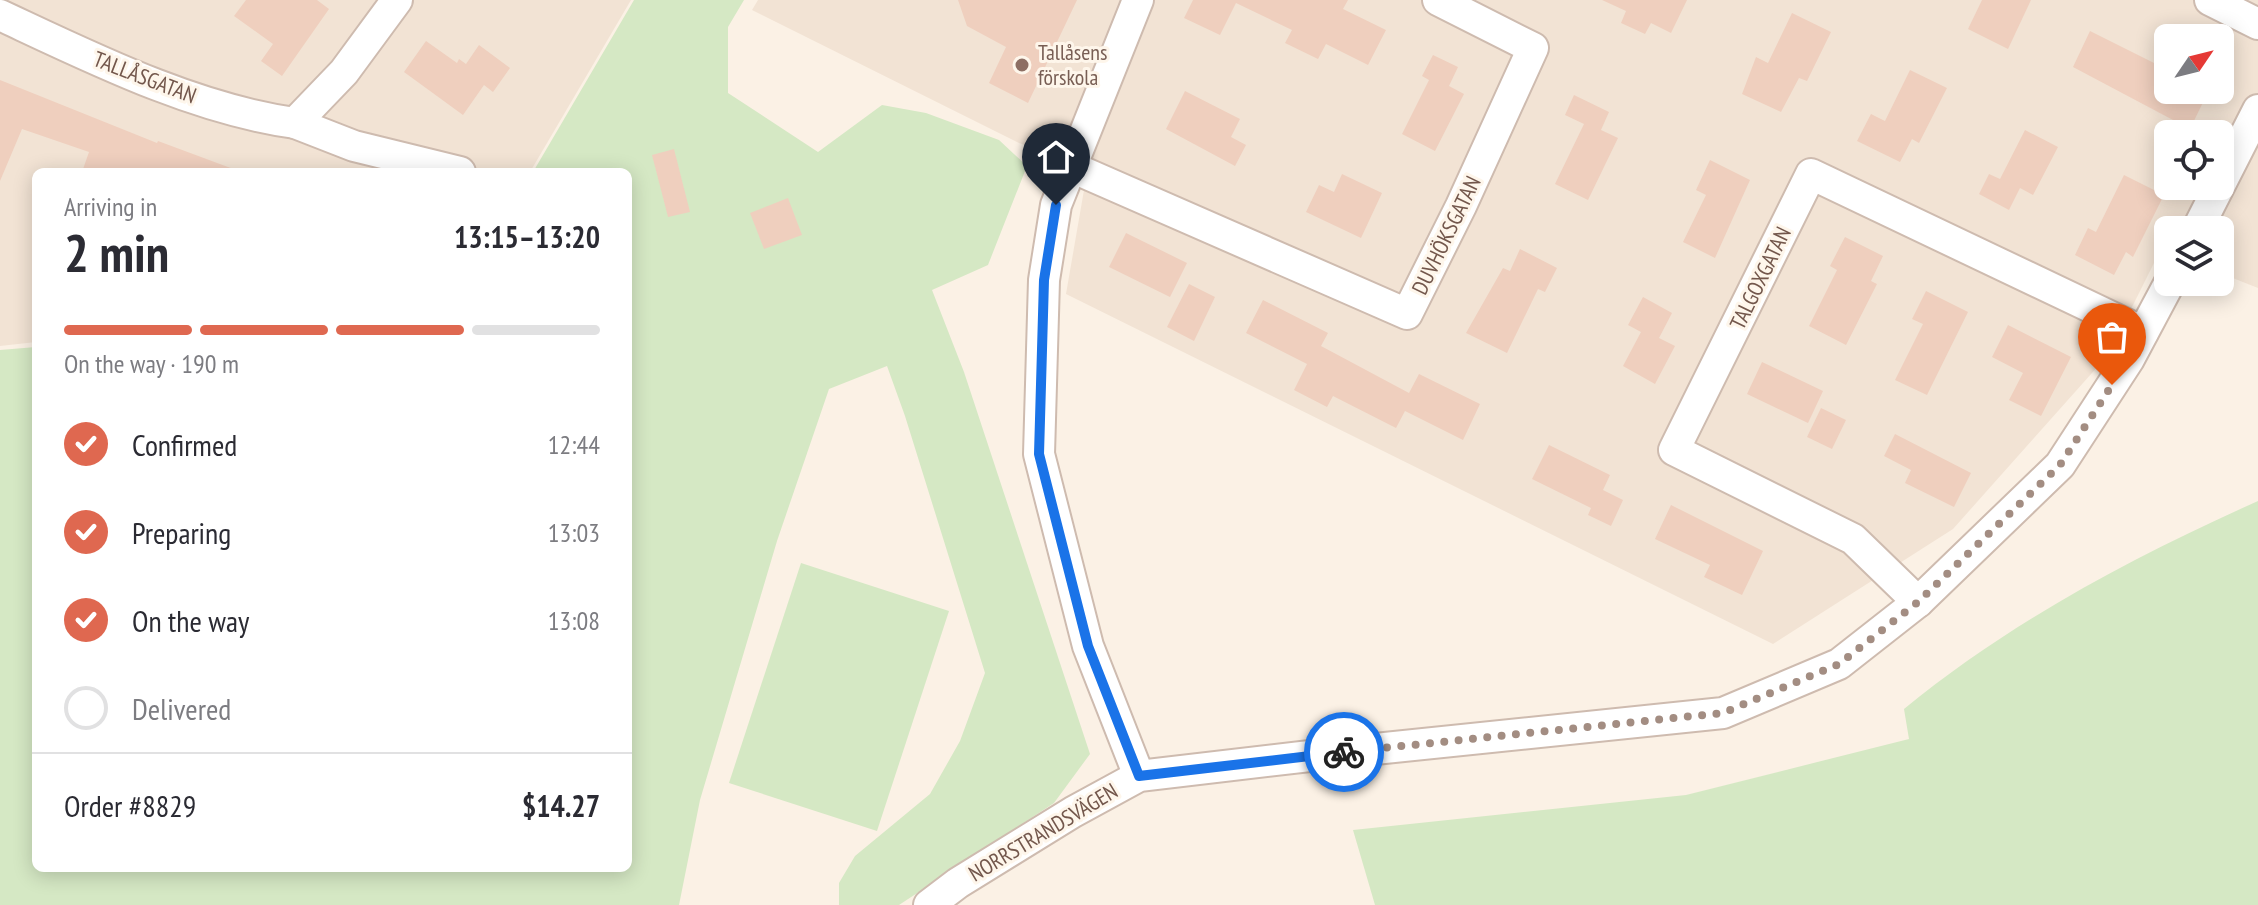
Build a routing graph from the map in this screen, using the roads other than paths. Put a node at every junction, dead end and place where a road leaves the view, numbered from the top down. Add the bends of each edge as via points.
1 (397, 0) edge
2 (1138, 0) edge
3 (1438, 0) edge
4 (2210, 0) edge
5 (0, 15) edge
6 (2258, 24) edge
7 (2258, 110) edge
8 (295, 123) junction
9 (1069, 166) junction
10 (444, 168) edge
11 (2204, 216) edge
12 (2162, 296) edge
13 (2143, 332) junction
14 (1918, 602) junction
15 (1139, 776) junction
16 (929, 905) edge

1 - 8 street via 344,72
2 - 9 street
3 - 9 street, DUVHÖKSGATAN via 1533,48 1407,314
4 - 6 street
5 - 8 street, TALLÅSGATAN via 104,63 249,117
7 - 11 street
8 - 10 street, TALLÅSGATAN via 354,146
9 - 15 street via 1056,205 1044,280 1039,454 1088,646
12 - 13 street, NORRSTRANDSVÄGEN
13 - 14 street, NORRSTRANDSVÄGEN via 2060,465
13 - 14 street, TALGOXGATAN via 1811,174 1674,450 1853,539
14 - 15 street, NORRSTRANDSVÄGEN via 1839,664 1723,713
15 - 16 street, NORRSTRANDSVÄGEN

